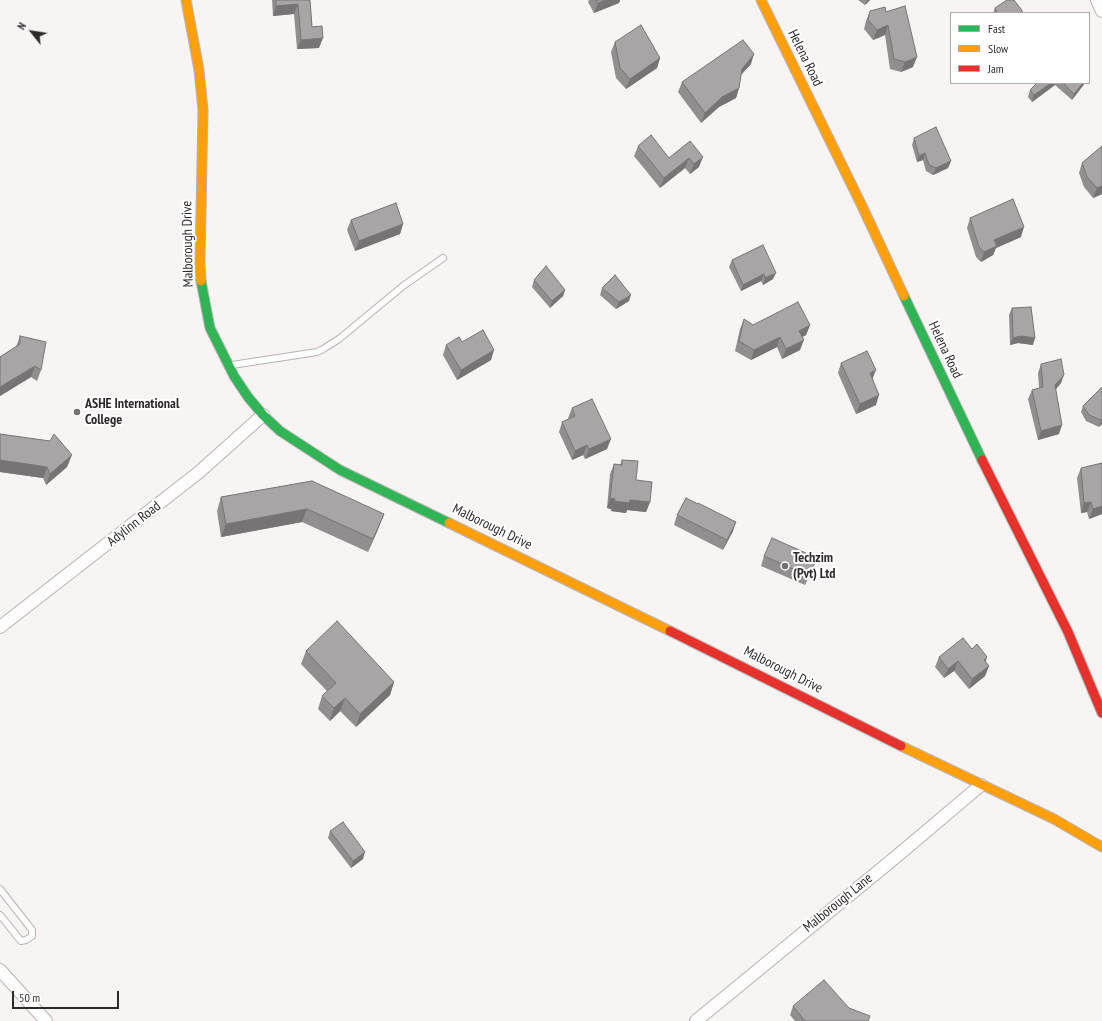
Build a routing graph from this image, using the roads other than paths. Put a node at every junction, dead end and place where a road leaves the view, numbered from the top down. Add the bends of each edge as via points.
1 (186, 0) edge
2 (761, 0) edge
3 (1097, 0) edge
4 (1102, 11) edge
5 (443, 258) dead end
6 (228, 366) junction
7 (263, 415) junction
8 (0, 627) edge
9 (1102, 713) edge
10 (981, 785) junction
11 (1102, 847) edge
12 (0, 889) edge
13 (0, 915) edge
14 (0, 970) edge
15 (46, 1021) edge
16 (696, 1021) edge

1 - 6 street, Malborough Drive via 199,70 203,110 200,263 202,288 210,328
2 - 9 street, Helena Road via 862,206 959,413 1068,632
3 - 4 street
5 - 6 lane via 323,349
6 - 7 street, Malborough Drive
7 - 8 street, Adylinn Road via 205,468
7 - 10 street, Malborough Drive via 280,431 340,470 608,599
10 - 11 street, Malborough Drive via 1054,819
10 - 16 street, Malborough Lane
12 - 13 lane via 32,930 32,936 21,941
14 - 15 street

